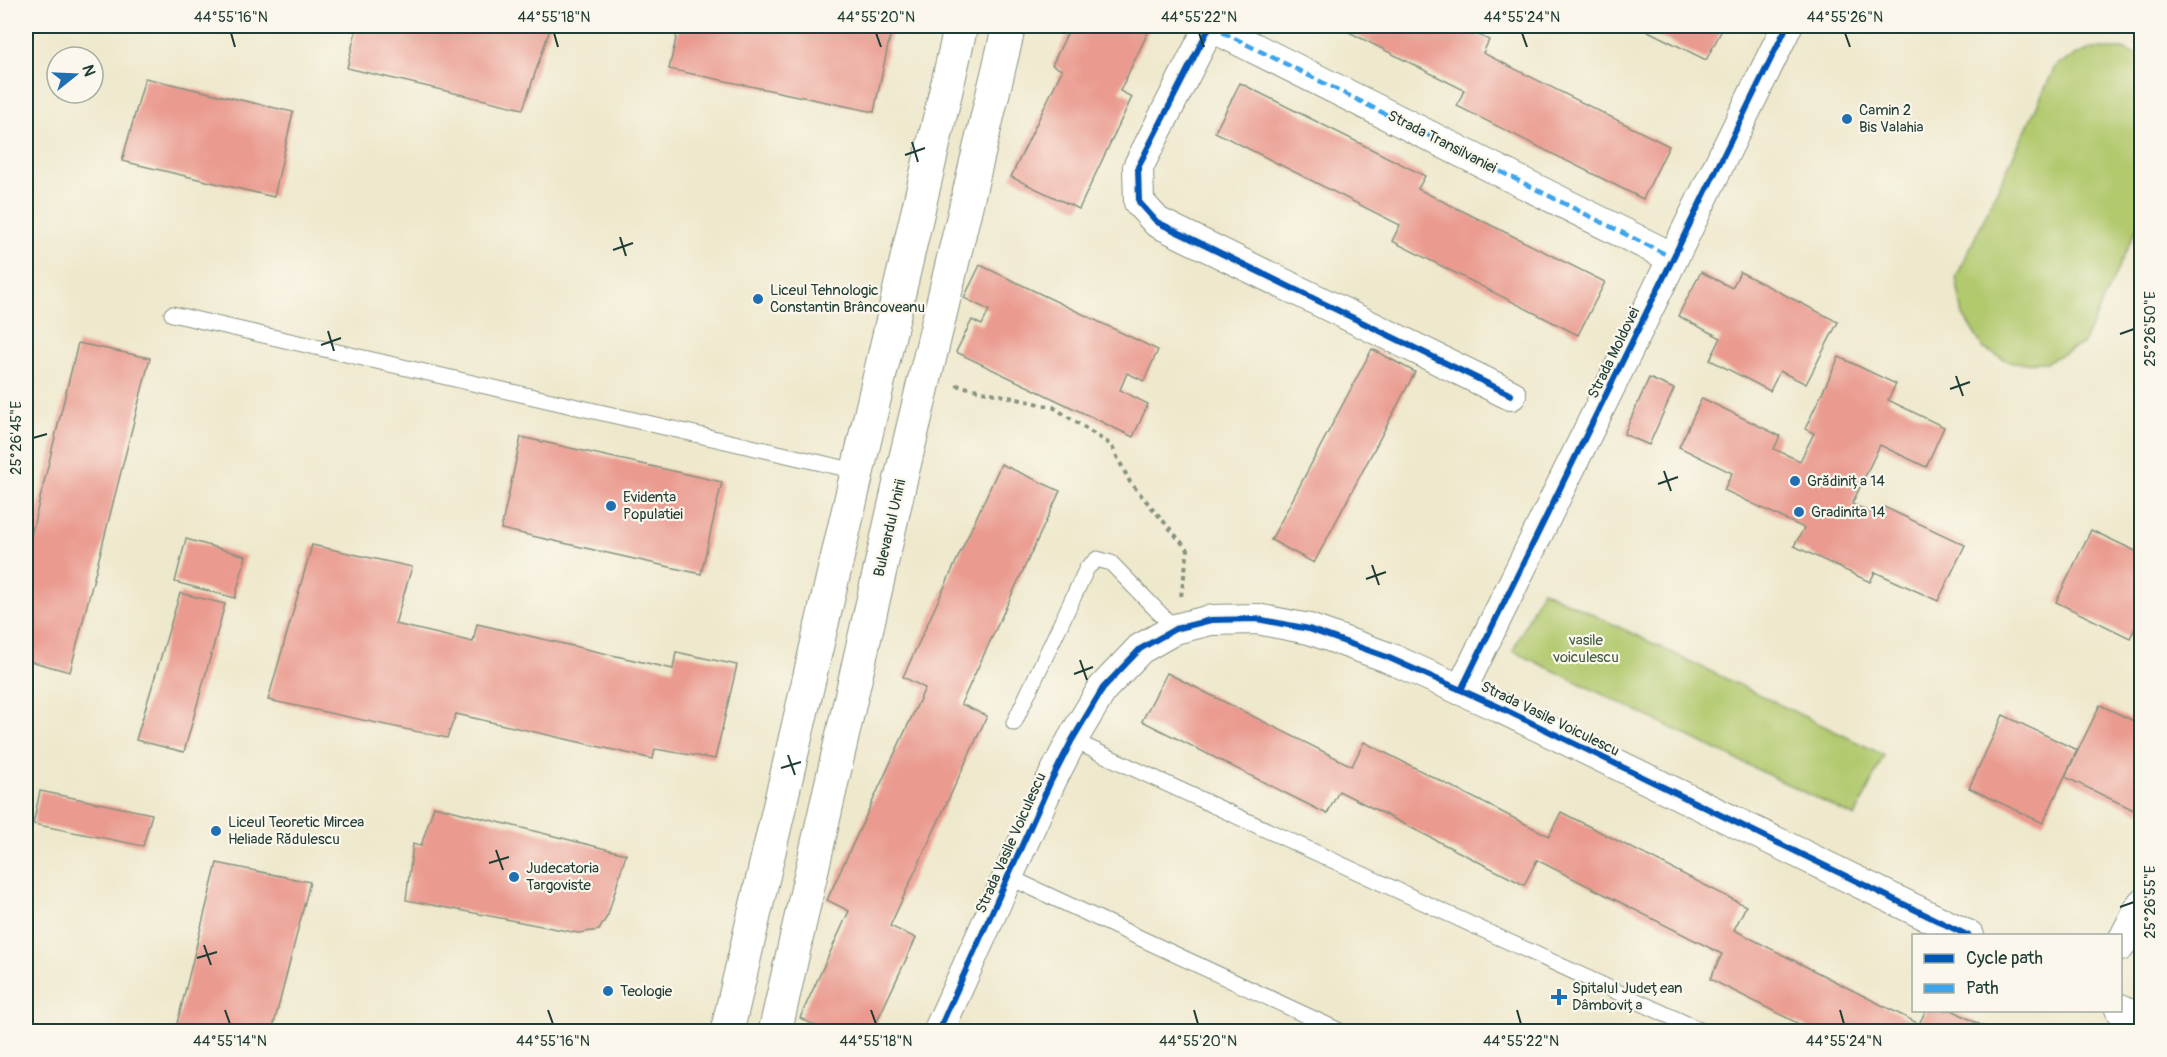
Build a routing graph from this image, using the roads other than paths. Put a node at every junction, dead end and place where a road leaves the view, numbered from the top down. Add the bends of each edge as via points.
1 (961, 26) edge
2 (1009, 26) edge
3 (1210, 26) edge
4 (1787, 26) edge
5 (1673, 258) junction
6 (172, 314) dead end
7 (1511, 395) dead end
8 (856, 471) junction
9 (1175, 629) junction
10 (1461, 690) junction
11 (1014, 723) dead end
12 (1072, 740) junction
13 (1009, 877) junction
14 (2142, 904) edge
15 (1966, 934) edge
16 (2122, 944) edge
17 (2122, 1009) edge
18 (2142, 1019) edge
19 (737, 1029) edge
20 (775, 1032) edge
21 (938, 1032) edge
22 (1342, 1032) edge
23 (1704, 1032) edge

1 - 8 main road
2 - 20 main road, Bulevardul Unirii
3 - 5 street, Strada Transilvaniei
3 - 7 street, Strada Transilvaniei via 1138,167 1139,202 1157,222
4 - 5 street, Strada Moldovei
5 - 10 street, Strada Moldovei
6 - 8 lane
8 - 19 main road
9 - 10 street, Strada Vasile Voiculescu via 1211,620 1257,619 1309,629 1387,657
9 - 11 lane via 1111,563 1097,559 1087,568
9 - 12 street, Strada Vasile Voiculescu via 1140,650 1103,688
10 - 15 street, Strada Vasile Voiculescu
12 - 13 street, Strada Vasile Voiculescu
12 - 23 lane
13 - 21 street, Strada Vasile Voiculescu
13 - 22 lane
14 - 16 street
17 - 18 street

